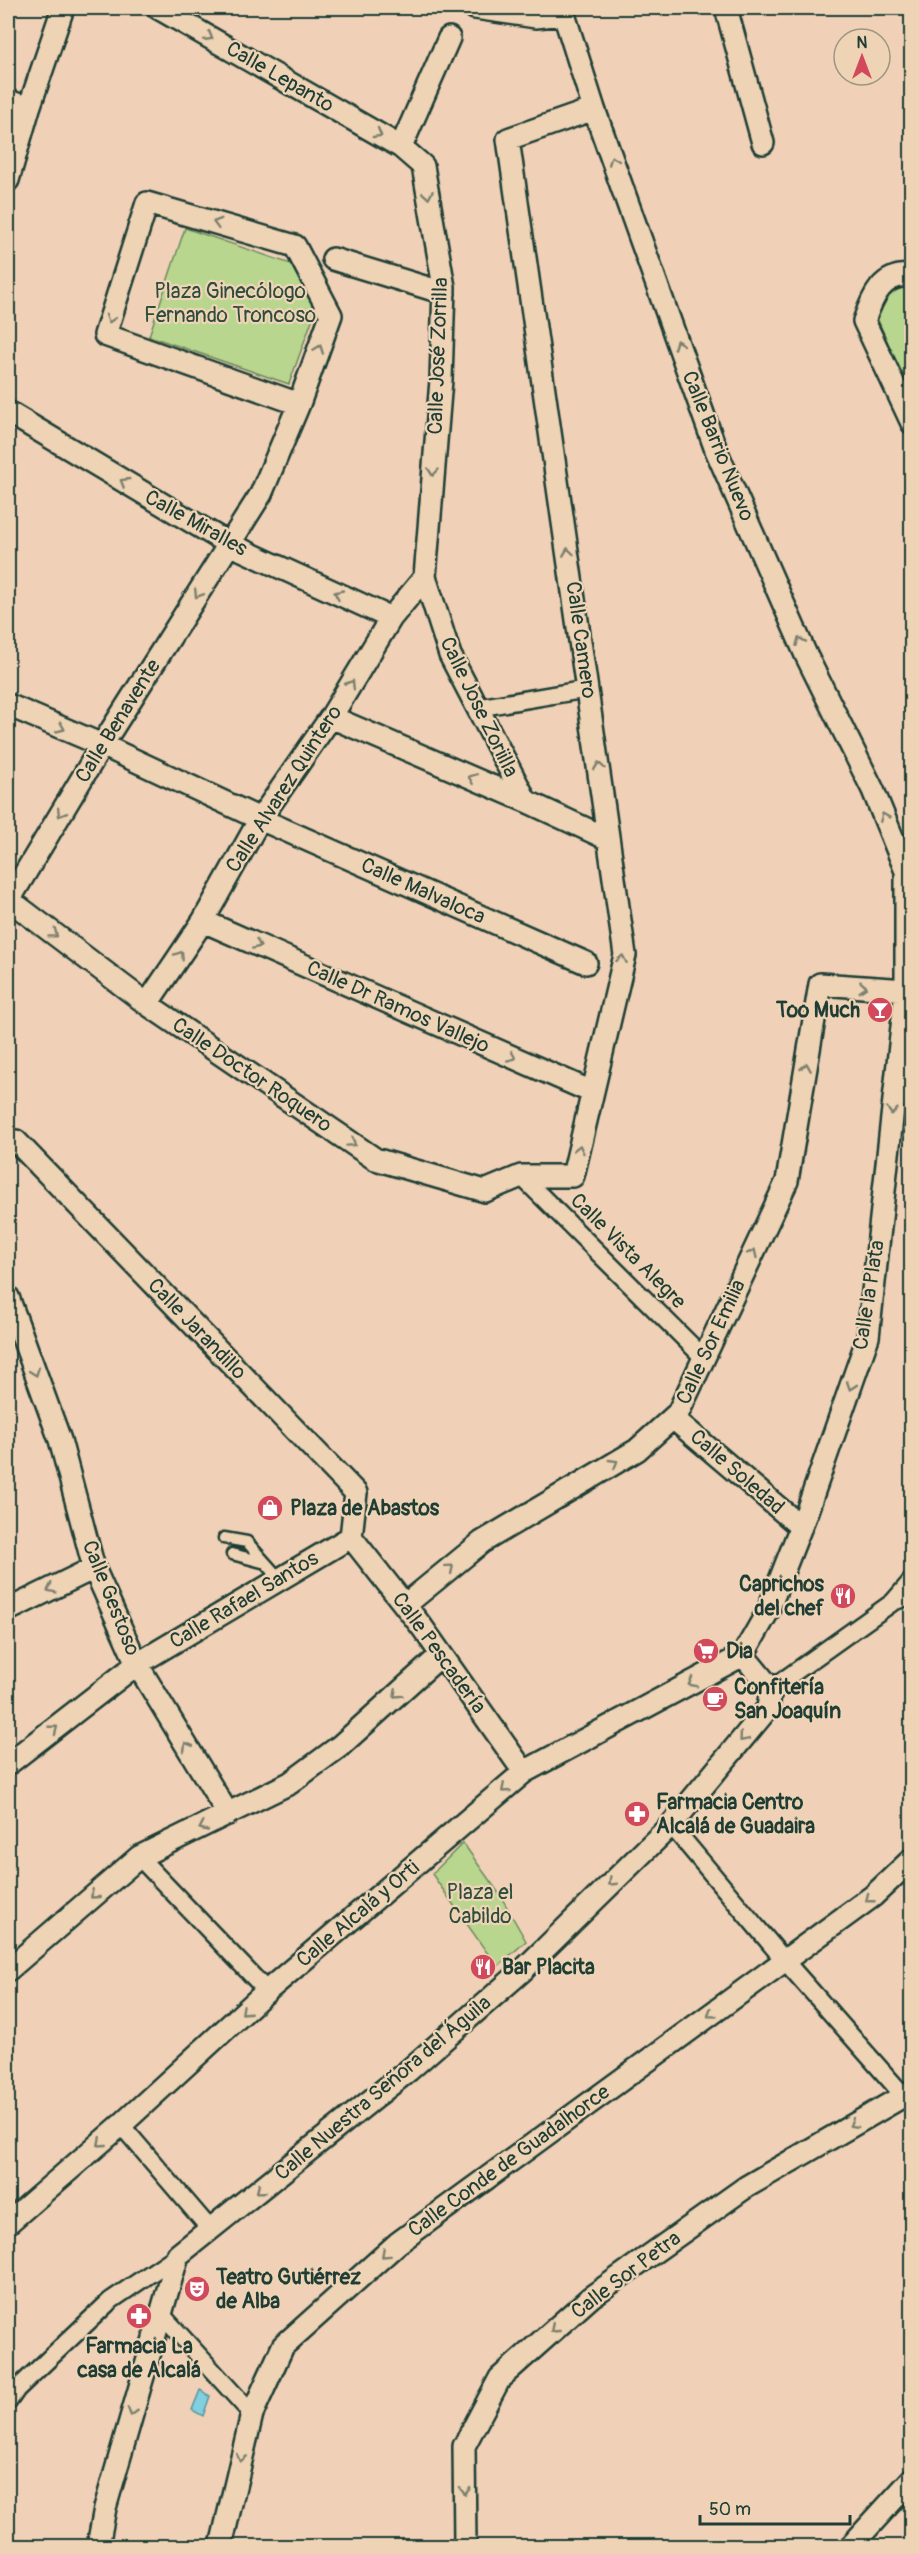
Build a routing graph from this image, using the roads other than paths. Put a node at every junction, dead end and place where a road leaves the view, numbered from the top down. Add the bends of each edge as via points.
1 (63, 8) edge
2 (158, 8) edge
3 (475, 8) edge
4 (726, 8) edge
5 (563, 11) edge
6 (449, 38) dead end
7 (8, 101) edge
8 (28, 108) junction
9 (594, 109) junction
10 (763, 143) dead end
11 (401, 147) junction
12 (8, 180) edge
13 (333, 259) dead end
14 (912, 276) edge
15 (444, 293) junction
16 (299, 404) junction
17 (8, 412) edge
18 (911, 423) edge
19 (229, 544) junction
20 (425, 577) junction
21 (392, 618) junction
22 (588, 689) junction
23 (8, 705) edge
24 (476, 708) junction
25 (331, 717) junction
26 (102, 745) junction
27 (526, 801) junction
28 (260, 819) junction
29 (608, 839) junction
30 (909, 870) edge
31 (8, 900) edge
32 (203, 921) junction
33 (586, 963) dead end
34 (909, 990) edge
35 (147, 1004) junction
36 (592, 1092) junction
37 (12, 1137) edge
38 (521, 1176) junction
39 (8, 1297) edge
40 (704, 1358) junction
41 (673, 1418) junction
42 (801, 1527) junction
43 (351, 1537) junction
44 (224, 1538) dead end
45 (232, 1554) dead end
46 (262, 1562) junction
47 (94, 1568) junction
48 (280, 1579) junction
49 (912, 1580) edge
50 (912, 1595) edge
51 (893, 1602) junction
52 (405, 1605) junction
53 (8, 1610) edge
54 (441, 1655) junction
55 (743, 1655) junction
56 (137, 1664) junction
57 (771, 1689) junction
58 (8, 1764) edge
59 (524, 1772) junction
60 (228, 1814) junction
61 (671, 1825) junction
62 (139, 1857) junction
63 (912, 1859) edge
64 (785, 1961) junction
65 (8, 1970) edge
66 (267, 1991) junction
67 (909, 2097) edge
68 (121, 2125) junction
69 (8, 2223) edge
70 (210, 2229) junction
71 (178, 2255) junction
72 (161, 2314) junction
73 (8, 2402) edge
74 (252, 2414) junction
75 (912, 2479) edge
76 (98, 2547) edge
77 (221, 2547) edge
78 (465, 2547) edge
79 (851, 2547) edge

1 - 8 street
2 -> 11 street, Calle Lepanto
3 - 5 street via 536,17
4 - 10 street
5 - 9 street, Calle Barrio Nuevo
6 - 11 street
7 - 8 street
8 - 12 street
22 -> 9 street, Calle Camero via 508,139
30 -> 9 street, Calle Barrio Nuevo via 806,655 716,450
11 -> 15 street, Calle José Zorrilla via 423,166
13 - 15 street
14 - 18 street via 885,281 873,297 864,321
15 -> 20 street, Calle José Zorrilla
16 -> 16 street, Calle Benavente via 331,315 295,246 147,203 105,335
16 - 19 street, Calle Benavente via 261,494
19 -> 17 street, Calle Miralles
21 -> 19 street, Calle Miralles
19 -> 26 street, Calle Benavente
20 - 21 street, Calle Alvarez Quintero
20 - 24 street, Calle Jose Zoriilla via 450,655
25 -> 21 street, Calle Alvarez Quintero
22 - 24 street
29 -> 22 street, Calle Camero
23 -> 26 street, Calle Malvaloca
24 - 27 street, Calle Jose Zoriilla
27 -> 25 street
25 - 28 street, Calle Alvarez Quintero
26 - 28 street, Calle Malvaloca
26 -> 31 street, Calle Benavente
27 - 29 street
28 - 32 street, Calle Alvarez Quintero
28 - 33 street, Calle Malvaloca
36 -> 29 street, Calle Camero via 625,955
30 - 34 street, Calle la Plata
31 -> 35 street, Calle Doctor Roquero
35 -> 32 street, Calle Alvarez Quintero
32 -> 36 street, Calle Dr Ramos Vallejo
40 -> 34 street, Calle Sor Emilia via 787,1181 819,984
34 -> 42 street, Calle la Plata via 868,1337
35 -> 38 street, Calle Doctor Roquero via 375,1159 485,1191
38 -> 36 street, Calle Camero via 573,1176
37 - 43 street, Calle Jarandillo via 356,1493
38 - 40 street, Calle Vista Alegre
39 -> 47 street, Calle Gestoso via 60,1440
40 - 41 street, Calle Sor Emilia
41 - 42 street, Calle Soledad
52 -> 41 street, Calle Sor Emilia via 482,1542 637,1450
42 - 55 street, Calle la Plata via 763,1620
43 - 48 street, Calle Rafael Santos
43 - 52 street, Calle Pescadería
44 - 46 lane via 247,1542
45 - 46 lane
46 - 48 lane
47 -> 53 street
47 - 56 street, Calle Gestoso
48 - 56 street, Calle Rafael Santos
49 - 51 street
50 - 51 street
51 - 57 street
52 - 54 street, Calle Pescadería
54 - 59 street, Calle Pescadería
54 -> 60 street via 340,1746 290,1783
55 - 57 street
55 -> 59 street, Calle Alcalá y Orti
58 -> 56 street, Calle Rafael Santos
60 -> 56 street, Calle Gestoso
57 -> 61 street, Calle Nuestra Señora del Águila via 768,1708
59 -> 66 street, Calle Alcalá y Orti
60 -> 62 street
61 - 64 street
61 -> 70 street, Calle Nuestra Señora del Águila via 522,1971 409,2070
62 -> 65 street
62 - 66 street
63 -> 64 street, Calle Conde de Guadalhorce via 873,1896
64 - 67 street
64 -> 74 street, Calle Conde de Guadalhorce via 398,2243 284,2346
66 -> 68 street, Calle Alcalá y Orti
67 -> 78 street, Calle Sor Petra via 746,2187 591,2297 500,2378 464,2446
68 -> 69 street, Calle Alcalá y Orti
68 - 70 street
70 - 71 street, Calle Nuestra Señora del Águila
71 - 72 street
71 - 73 street, Calle Nuestra Señora del Águila via 110,2301
72 - 74 street
72 -> 76 street via 105,2508
74 -> 77 street, Calle Conde de Guadalhorce
75 - 79 street

